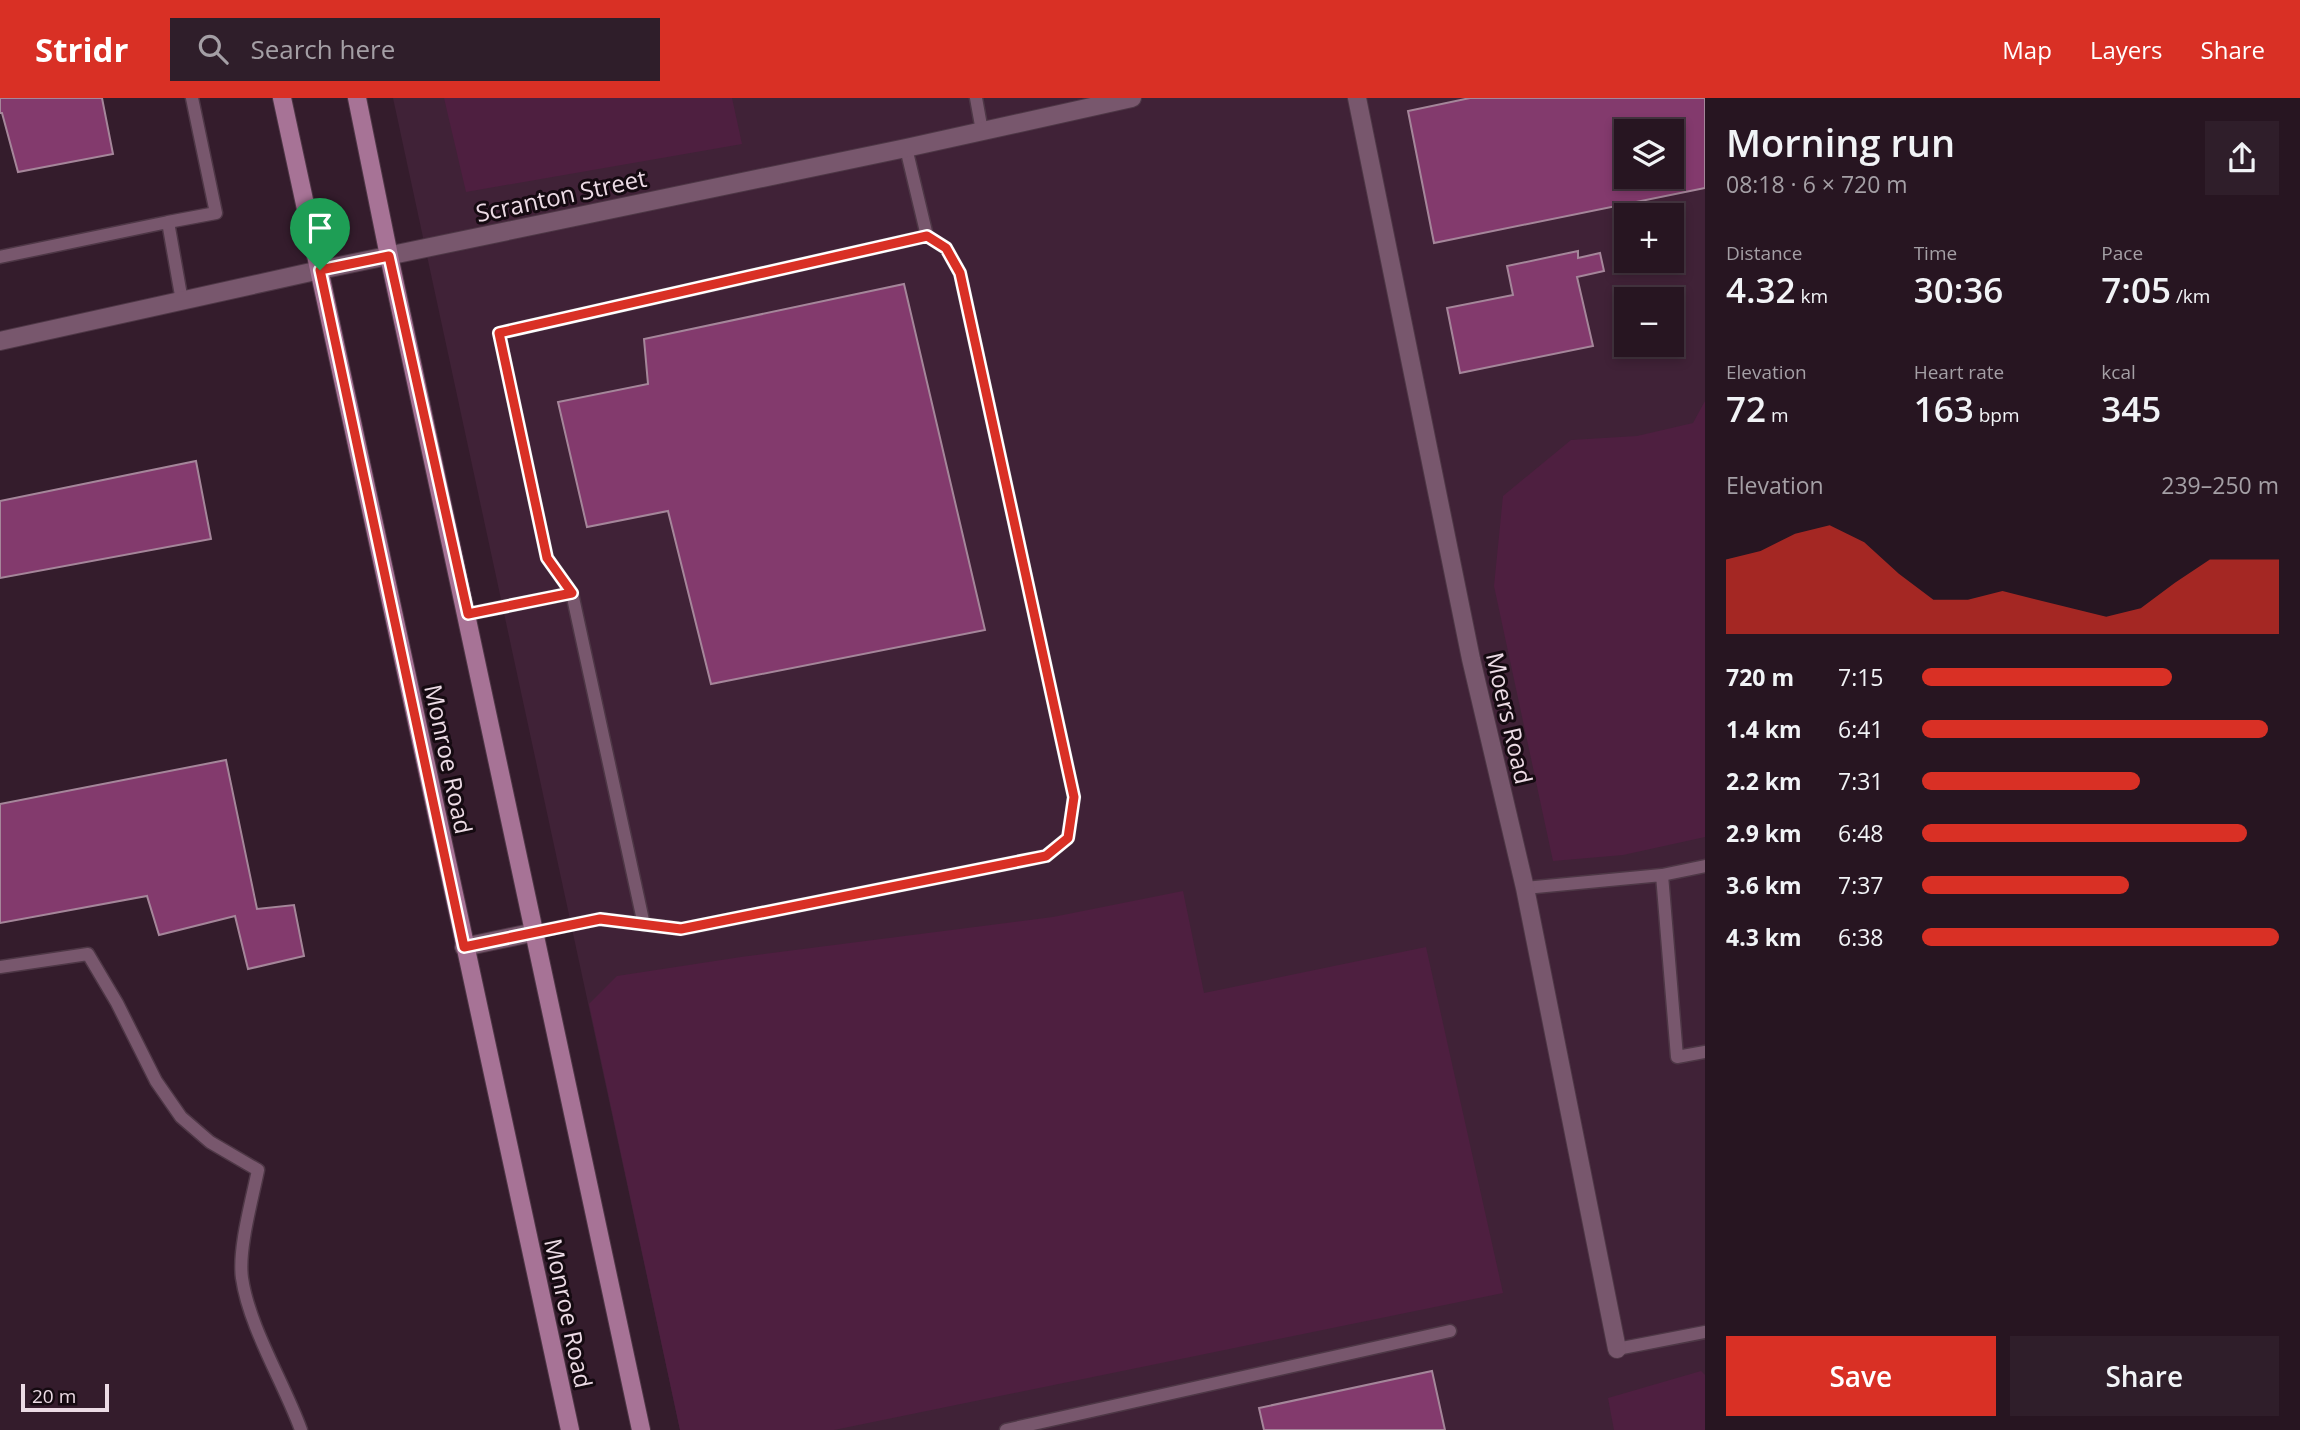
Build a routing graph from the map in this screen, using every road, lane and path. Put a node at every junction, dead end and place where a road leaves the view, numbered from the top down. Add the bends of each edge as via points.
1 (192, 98) edge
2 (282, 98) edge
3 (357, 98) edge
4 (976, 98) edge
5 (1132, 98) edge
6 (1357, 98) edge
7 (982, 131) junction
8 (906, 148) junction
9 (168, 222) junction
10 (927, 236) junction
11 (389, 256) junction
12 (0, 257) edge
13 (320, 270) junction
14 (182, 301) junction
15 (0, 341) edge
16 (572, 593) junction
17 (468, 614) junction
18 (1705, 866) edge
19 (1662, 875) junction
20 (1525, 888) junction
21 (644, 925) junction
22 (535, 932) junction
23 (464, 947) junction
24 (0, 967) edge
25 (1705, 1052) edge
26 (1450, 1331) dead end
27 (1705, 1332) edge
28 (1616, 1349) joint
29 (1021, 1428) edge
30 (301, 1430) edge
31 (570, 1430) edge
32 (642, 1430) edge
33 (1006, 1430) edge

1 - 9 lane via 216,213
2 - 13 main road, Monroe Road
3 - 11 main road, Monroe Road
4 - 7 lane
5 - 7 street, Scranton Street
6 - 20 street, Moers Road via 1471,659
7 - 8 street, Scranton Street
8 - 10 lane
8 - 11 street, Scranton Street
9 - 12 lane
9 - 14 lane
10 - 16 lane via 499,333 547,558
10 - 21 lane via 946,248 960,273 1074,797 1068,838 1046,856 681,929
11 - 13 street, Scranton Street
11 - 17 main road, Monroe Road
13 - 14 street, Scranton Street
13 - 23 main road, Monroe Road
14 - 15 street, Scranton Street
16 - 17 lane
16 - 21 lane
17 - 22 main road, Monroe Road
18 - 19 lane
19 - 20 lane
19 - 25 lane via 1677,1056
20 - 28 street, Moers Road
21 - 22 lane via 600,919
22 - 23 street
22 - 32 main road, Monroe Road
23 - 31 main road, Monroe Road
24 - 30 lane via 88,954 156,1081 181,1117 210,1142 258,1170 242,1278
26 - 29 lane
27 - 28 lane
29 - 33 lane

